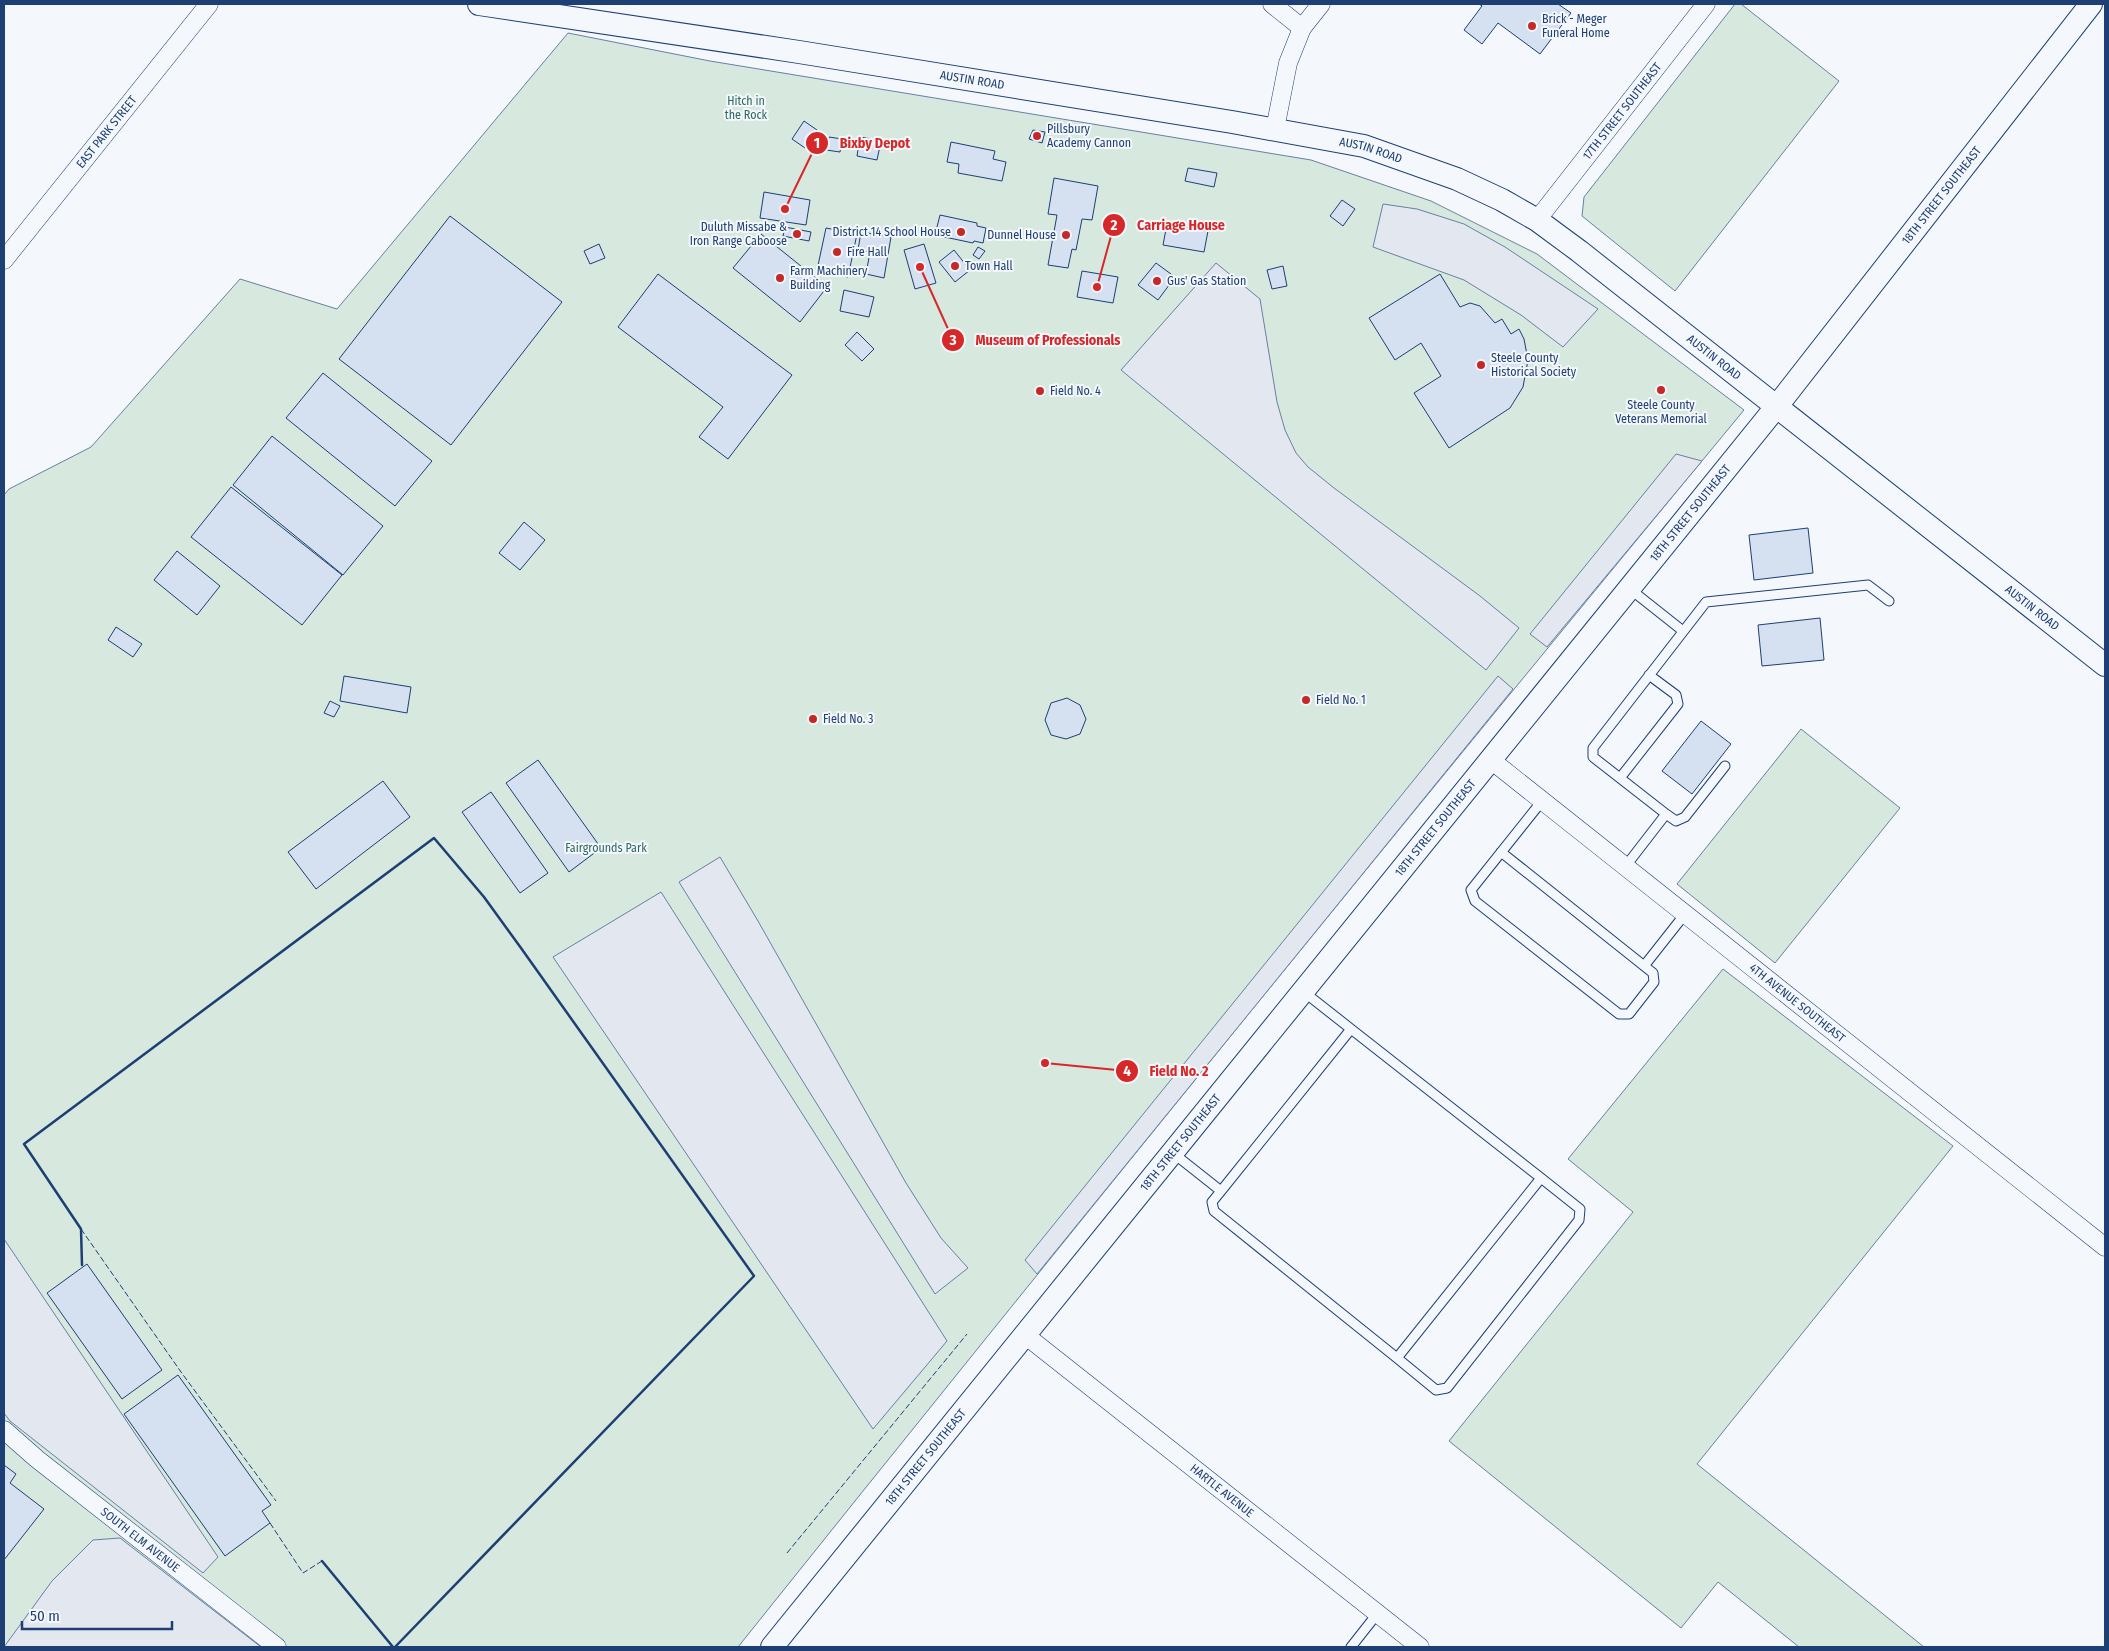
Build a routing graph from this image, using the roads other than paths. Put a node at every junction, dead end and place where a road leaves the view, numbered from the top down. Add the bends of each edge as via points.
1 (209, 4) edge
2 (479, 4) edge
3 (1272, 4) edge
4 (1321, 4) edge
5 (1706, 4) edge
6 (2091, 4) edge
7 (1302, 28) junction
8 (1275, 129) junction
9 (1536, 220) junction
10 (4, 260) edge
11 (1777, 406) junction
12 (1630, 589) junction
13 (1890, 601) dead end
14 (1683, 631) junction
15 (2105, 665) edge
16 (1649, 675) junction
17 (1491, 760) junction
18 (1725, 766) dead end
19 (1620, 778) junction
20 (1542, 801) junction
21 (1666, 814) junction
22 (1501, 852) junction
23 (1625, 867) junction
24 (1685, 914) junction
25 (1644, 966) junction
26 (1304, 992) junction
27 (1351, 1028) junction
28 (1173, 1153) junction
29 (1541, 1178) junction
30 (1220, 1191) junction
31 (2105, 1247) edge
32 (1025, 1335) junction
33 (1396, 1358) junction
34 (4, 1430) edge
35 (1377, 1614) junction
36 (277, 1647) edge
37 (772, 1647) edge
38 (1350, 1647) edge
39 (1420, 1647) edge

1 - 10 street, EAST PARK STREET
2 - 8 street, AUSTIN ROAD
3 - 7 street
4 - 7 street
5 - 9 street, 17TH STREET SOUTHEAST
6 - 11 street, 18TH STREET SOUTHEAST
7 - 8 street via 1288,63
8 - 9 street, AUSTIN ROAD via 1364,146 1408,161 1493,196
9 - 11 street, AUSTIN ROAD
11 - 12 street, 18TH STREET SOUTHEAST
11 - 15 street, AUSTIN ROAD
12 - 14 lane
12 - 17 street, 18TH STREET SOUTHEAST
13 - 14 lane via 1868,585 1706,602
14 - 16 lane
16 - 19 lane via 1593,748 1593,756
16 - 19 lane via 1676,695 1678,704
17 - 20 street, 4TH AVENUE SOUTHEAST
17 - 26 street, 18TH STREET SOUTHEAST
18 - 21 lane via 1685,817 1676,821
19 - 21 lane
20 - 22 lane
20 - 23 street, 4TH AVENUE SOUTHEAST
21 - 23 lane
22 - 25 lane
22 - 25 lane via 1471,890 1475,901 1619,1014 1629,1014 1654,982 1653,973
23 - 24 street, 4TH AVENUE SOUTHEAST
24 - 25 lane
24 - 31 street, 4TH AVENUE SOUTHEAST
26 - 27 lane
26 - 28 street, 18TH STREET SOUTHEAST
27 - 29 lane
27 - 30 lane
28 - 30 lane
28 - 32 street, 18TH STREET SOUTHEAST
29 - 33 lane
29 - 33 lane via 1580,1209 1580,1220 1447,1388 1436,1390
30 - 33 lane via 1212,1202 1214,1211
32 - 35 street, HARTLE AVENUE
32 - 37 street, 18TH STREET SOUTHEAST
34 - 36 street, SOUTH ELM AVENUE
35 - 38 lane
35 - 39 street, HARTLE AVENUE

